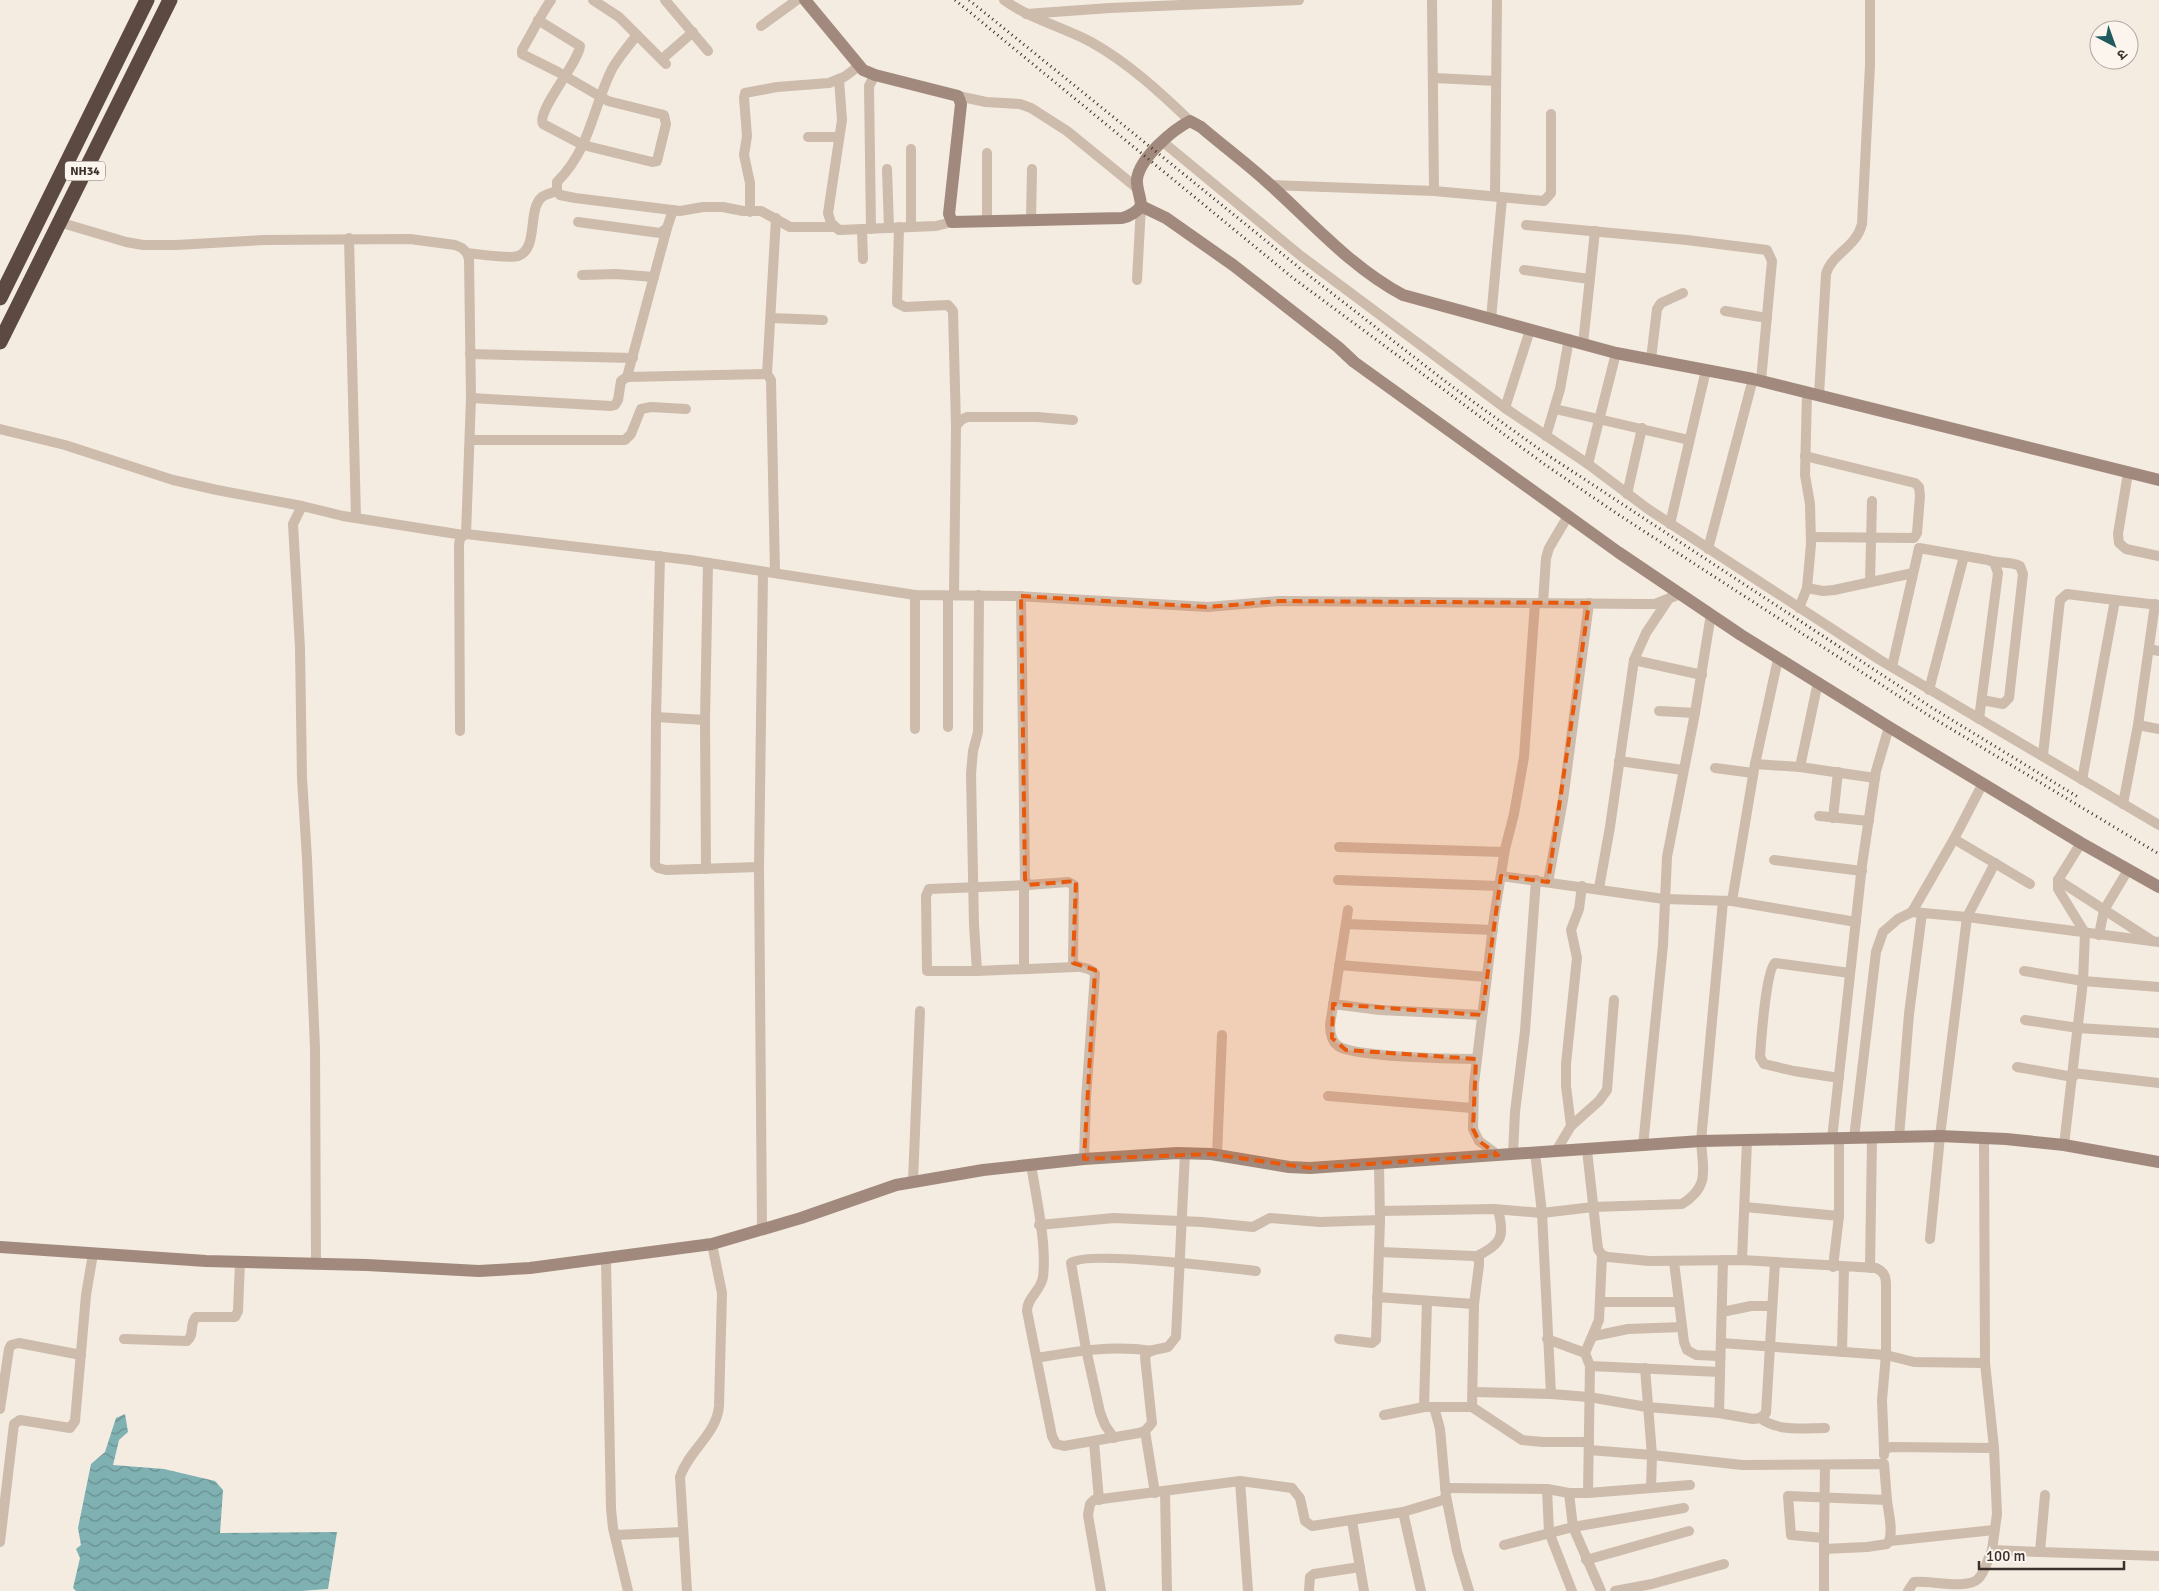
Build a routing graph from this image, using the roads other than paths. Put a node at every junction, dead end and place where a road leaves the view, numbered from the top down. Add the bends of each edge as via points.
1 (147, 0) edge
2 (170, 0) edge
3 (551, 0) edge
4 (593, 0) edge
5 (665, 0) edge
6 (797, 0) edge
7 (805, 0) edge
8 (1004, 0) edge
9 (1299, 0) edge
10 (1432, 0) edge
11 (1497, 0) edge
12 (1870, 0) edge
13 (1026, 14) junction
14 (538, 20) junction
15 (761, 26) dead end
16 (693, 32) junction
17 (637, 35) junction
18 (708, 51) dead end
19 (859, 66) junction
20 (875, 75) junction
21 (565, 76) junction
22 (1434, 78) junction
23 (839, 79) junction
24 (1496, 81) junction
25 (958, 96) junction
26 (602, 98) junction
27 (1551, 114) dead end
28 (1190, 121) junction
29 (808, 137) dead end
30 (839, 137) junction
31 (1163, 142) junction
32 (583, 145) junction
33 (911, 149) dead end
34 (987, 153) dead end
35 (887, 169) dead end
36 (1032, 169) dead end
37 (1270, 185) junction
38 (1137, 188) junction
39 (556, 191) junction
40 (1434, 191) junction
41 (1499, 197) junction
42 (1141, 206) junction
43 (673, 210) junction
44 (750, 212) junction
45 (776, 218) junction
46 (1030, 220) junction
47 (59, 222) junction
48 (578, 222) dead end
49 (952, 222) junction
50 (987, 222) junction
51 (1526, 224) dead end
52 (834, 227) junction
53 (900, 227) junction
54 (911, 227) junction
55 (667, 228) junction
56 (889, 228) junction
57 (867, 229) junction
58 (1595, 231) junction
59 (349, 238) junction
60 (467, 253) junction
61 (863, 259) dead end
62 (1524, 270) dead end
63 (582, 275) dead end
64 (654, 277) junction
65 (1589, 279) junction
66 (1137, 280) dead end
67 (1683, 294) dead end
68 (0, 298) edge
69 (1725, 311) dead end
70 (771, 318) junction
71 (1767, 318) junction
72 (1491, 319) junction
73 (823, 320) dead end
74 (1530, 330) junction
75 (1568, 339) junction
76 (0, 342) edge
77 (1584, 344) junction
78 (1616, 352) junction
79 (470, 354) junction
80 (633, 358) junction
81 (1651, 359) junction
82 (1706, 370) junction
83 (767, 374) junction
84 (627, 378) junction
85 (1757, 380) junction
86 (1813, 394) junction
87 (471, 398) junction
88 (1505, 408) junction
89 (686, 409) dead end
90 (1555, 409) junction
91 (1600, 418) junction
92 (1073, 420) dead end
93 (956, 426) junction
94 (1642, 428) junction
95 (0, 429) edge
96 (1546, 436) junction
97 (470, 440) junction
98 (1689, 440) junction
99 (1805, 456) junction
100 (1588, 464) junction
101 (2128, 473) junction
102 (2159, 480) edge
103 (1627, 494) junction
104 (1872, 502) dead end
105 (302, 506) junction
106 (1568, 516) junction
107 (356, 518) junction
108 (1670, 524) junction
109 (465, 534) junction
110 (1811, 537) junction
111 (1870, 538) junction
112 (1708, 549) junction
113 (660, 556) junction
114 (1964, 556) junction
115 (2159, 556) edge
116 (1994, 562) junction
117 (708, 563) junction
118 (763, 572) junction
119 (1913, 572) junction
120 (775, 573) junction
121 (1870, 582) junction
122 (1807, 588) junction
123 (1680, 594) junction
124 (915, 595) junction
125 (951, 595) junction
126 (979, 595) junction
127 (1020, 596) junction
128 (1668, 600) junction
129 (2115, 600) junction
130 (1539, 603) junction
131 (1589, 603) junction
132 (2157, 605) edge
133 (1799, 608) junction
134 (1712, 614) junction
135 (2154, 650) edge
136 (1778, 659) junction
137 (1634, 660) junction
138 (1892, 667) junction
139 (1702, 675) junction
140 (1818, 682) junction
141 (1929, 690) junction
142 (1982, 700) junction
143 (1658, 711) dead end
144 (1695, 713) junction
145 (656, 717) junction
146 (1979, 719) junction
147 (705, 720) junction
148 (2138, 725) junction
149 (948, 727) dead end
150 (1888, 727) junction
151 (915, 729) dead end
152 (2159, 729) edge
153 (460, 732) dead end
154 (2043, 755) junction
155 (1619, 760) junction
156 (1800, 767) junction
157 (1715, 768) dead end
158 (1754, 768) junction
159 (1683, 770) junction
160 (1838, 772) junction
161 (1875, 778) junction
162 (2082, 780) junction
163 (1983, 783) junction
164 (2123, 804) junction
165 (1819, 816) dead end
166 (1832, 818) junction
167 (1869, 821) junction
168 (2159, 825) edge
169 (1954, 839) junction
170 (2081, 843) junction
171 (1339, 847) dead end
172 (1504, 852) junction
173 (1774, 860) dead end
174 (1995, 863) junction
175 (759, 866) junction
176 (706, 869) junction
177 (2128, 870) junction
178 (1862, 871) junction
179 (1338, 880) dead end
180 (1536, 880) junction
181 (2058, 880) junction
182 (1500, 881) junction
183 (1548, 882) junction
184 (2030, 884) dead end
185 (1026, 885) junction
186 (1582, 886) junction
187 (973, 887) junction
188 (2159, 887) edge
189 (1599, 888) junction
190 (1664, 899) junction
191 (1727, 901) junction
192 (1348, 910) dead end
193 (2104, 910) junction
194 (1917, 912) junction
195 (1967, 916) junction
196 (1856, 922) junction
197 (1346, 924) junction
198 (1493, 930) junction
199 (2085, 933) junction
200 (2099, 936) junction
201 (2156, 942) edge
202 (1339, 965) junction
203 (1076, 966) junction
204 (1024, 969) junction
205 (2024, 971) dead end
206 (977, 972) junction
207 (1850, 973) junction
208 (1487, 977) junction
209 (2083, 981) junction
210 (2159, 987) edge
211 (1614, 1000) dead end
212 (1333, 1004) junction
213 (920, 1011) dead end
214 (1482, 1015) junction
215 (2024, 1020) dead end
216 (2078, 1028) junction
217 (2159, 1033) edge
218 (1222, 1035) dead end
219 (1476, 1059) junction
220 (2017, 1067) dead end
221 (2073, 1075) junction
222 (1839, 1078) junction
223 (2159, 1083) edge
224 (1328, 1096) dead end
225 (1472, 1108) junction
226 (1571, 1126) junction
227 (1940, 1136) junction
228 (1899, 1137) junction
229 (1854, 1138) junction
230 (1872, 1138) junction
231 (1984, 1138) junction
232 (1836, 1139) junction
233 (1701, 1141) junction
234 (1747, 1141) junction
235 (2064, 1145) junction
236 (1643, 1146) junction
237 (1587, 1150) junction
238 (1556, 1151) junction
239 (1535, 1152) junction
240 (1185, 1153) junction
241 (1217, 1154) junction
242 (1513, 1154) junction
243 (1498, 1155) junction
244 (1084, 1158) junction
245 (2159, 1162) edge
246 (1031, 1164) junction
247 (1379, 1165) junction
248 (913, 1181) junction
249 (1592, 1207) junction
250 (1745, 1207) junction
251 (1498, 1210) junction
252 (1542, 1213) junction
253 (1380, 1215) junction
254 (1839, 1216) junction
255 (1181, 1220) junction
256 (1039, 1225) junction
257 (762, 1229) junction
258 (1930, 1239) dead end
259 (712, 1244) junction
260 (0, 1247) edge
261 (1380, 1252) junction
262 (92, 1254) junction
263 (1602, 1255) junction
264 (1477, 1256) junction
265 (606, 1258) junction
266 (1723, 1260) junction
267 (1742, 1260) junction
268 (240, 1262) junction
269 (1674, 1262) junction
270 (1774, 1262) junction
271 (316, 1263) junction
272 (1180, 1264) junction
273 (1833, 1267) junction
274 (1844, 1267) junction
275 (1870, 1268) junction
276 (1256, 1271) dead end
277 (1377, 1297) junction
278 (1427, 1301) junction
279 (1600, 1302) junction
280 (1679, 1302) junction
281 (1474, 1304) junction
282 (1772, 1306) junction
283 (1722, 1312) junction
284 (1682, 1327) junction
285 (1594, 1336) junction
286 (124, 1339) dead end
287 (1339, 1339) dead end
288 (1547, 1339) junction
289 (1721, 1343) junction
290 (1769, 1346) junction
291 (1086, 1349) junction
292 (1152, 1351) junction
293 (1842, 1352) junction
294 (1585, 1353) junction
295 (82, 1355) junction
296 (1886, 1355) junction
297 (1720, 1356) junction
298 (1037, 1358) junction
299 (1985, 1363) junction
300 (1590, 1366) junction
301 (1645, 1368) junction
302 (1720, 1372) junction
303 (1473, 1392) junction
304 (1551, 1394) junction
305 (1589, 1397) junction
306 (1429, 1407) junction
307 (1472, 1407) junction
308 (1646, 1407) junction
309 (0, 1409) edge
310 (1719, 1413) junction
311 (1384, 1414) dead end
312 (1760, 1418) junction
313 (1825, 1428) dead end
314 (1145, 1431) junction
315 (1114, 1438) junction
316 (1094, 1442) junction
317 (1589, 1446) junction
318 (1994, 1448) junction
319 (1884, 1450) junction
320 (1652, 1455) junction
321 (1884, 1464) junction
322 (1825, 1465) junction
323 (1240, 1481) junction
324 (1690, 1485) dead end
325 (1651, 1488) junction
326 (1547, 1489) junction
327 (1160, 1492) junction
328 (1446, 1492) junction
329 (1569, 1493) junction
330 (1588, 1493) junction
331 (2045, 1495) dead end
332 (1825, 1497) junction
333 (1099, 1500) junction
334 (1887, 1500) junction
335 (1684, 1508) dead end
336 (1404, 1512) junction
337 (1352, 1521) junction
338 (1573, 1527) junction
339 (1994, 1530) junction
340 (683, 1532) junction
341 (1549, 1532) junction
342 (1689, 1532) dead end
343 (615, 1535) junction
344 (1824, 1538) junction
345 (1890, 1541) junction
346 (0, 1542) edge
347 (1504, 1545) dead end
348 (1824, 1549) junction
349 (1992, 1550) junction
350 (2040, 1552) junction
351 (2159, 1556) edge
352 (1586, 1560) junction
353 (1724, 1564) dead end
354 (1360, 1567) junction
355 (1967, 1587) edge
356 (628, 1591) edge
357 (687, 1591) edge
358 (1101, 1591) edge
359 (1167, 1591) edge
360 (1248, 1591) edge
361 (1309, 1591) edge
362 (1364, 1591) edge
363 (1421, 1591) edge
364 (1469, 1591) edge
365 (1572, 1591) edge
366 (1601, 1591) edge
367 (1615, 1591) edge
368 (1824, 1591) edge
369 (1908, 1591) edge

1 - 68 highway, NH34
2 - 47 highway, NH34
3 - 14 street
4 - 17 street via 619,17
5 - 16 street
6 - 15 street
7 - 19 street
8 - 13 street
9 - 13 street
10 - 22 street
11 - 24 street
12 - 86 street via 1862,224 1855,239 1830,264 1826,274
13 - 28 street via 1091,42 1108,53 1153,87
14 - 21 street via 580,46
14 - 21 street via 522,54
16 - 17 street via 664,62
16 - 18 street
17 - 26 street via 612,69
19 - 20 street
19 - 23 street
20 - 25 street
20 - 57 street via 869,86
21 - 26 street
21 - 32 street via 541,122
22 - 24 street
22 - 40 street
23 - 30 street via 842,120
23 - 44 street via 745,93 747,136 744,155 750,183
24 - 41 street
25 - 38 street via 1031,108 1067,131
25 - 49 street via 961,104 949,214
26 - 32 street
26 - 32 street via 664,114 666,124 658,159 652,162
27 - 41 street via 1549,197 1540,202
28 - 31 street
28 - 37 street
29 - 30 street
30 - 52 street via 828,213
31 - 38 street via 1141,169
31 - 88 street via 1301,256
32 - 39 street via 557,182
33 - 54 street
34 - 50 street
35 - 56 street
36 - 46 street
37 - 40 street
37 - 72 street via 1361,267 1390,288 1413,298
38 - 42 street
39 - 43 street via 575,198
39 - 60 street via 538,201 529,244 523,253 512,257
40 - 41 street
41 - 72 street
42 - 46 street via 1122,218
42 - 66 street
42 - 106 street via 1166,218 1233,266 1354,362
43 - 44 street via 704,206
43 - 55 street
44 - 45 street via 764,211
45 - 52 street via 790,227
45 - 70 street
46 - 50 street
47 - 59 street via 143,245
47 - 76 highway, NH34
48 - 55 street via 660,233
49 - 50 street
49 - 54 street via 940,226
51 - 58 street
52 - 57 street via 839,230
53 - 54 street
53 - 56 street
53 - 93 street via 897,303 905,307 948,305 952,310
55 - 64 street
56 - 57 street
57 - 61 street
58 - 65 street
58 - 71 street via 1767,250 1772,261
59 - 60 street via 455,245
59 - 107 street
60 - 79 street
62 - 65 street
63 - 64 street
64 - 80 street
65 - 77 street
67 - 81 street via 1661,303 1657,309
69 - 71 street
70 - 73 street
70 - 83 street
71 - 85 street
72 - 74 street
74 - 75 street
74 - 88 street
75 - 77 street
75 - 90 street
77 - 78 street
78 - 81 street
78 - 91 street
79 - 80 street
79 - 87 street
80 - 84 street
81 - 82 street
82 - 85 street
82 - 98 street
83 - 84 street
83 - 120 street via 771,380
84 - 87 street via 621,381 618,400 611,406
85 - 86 street
85 - 112 street
86 - 99 street
86 - 101 street
87 - 97 street
88 - 96 street
89 - 97 street via 641,409 631,434 625,440
90 - 91 street
90 - 96 street
91 - 94 street
91 - 100 street
92 - 93 street via 967,417
93 - 125 street
94 - 98 street
94 - 103 street
95 - 105 street via 82,450 173,480
96 - 100 street
97 - 109 street
98 - 108 street
99 - 110 street
99 - 111 street via 1917,484 1920,490 1919,514 1914,538
100 - 103 street
101 - 102 street
101 - 115 street via 2119,543 2126,549
103 - 108 street
104 - 111 street
105 - 107 street
105 - 271 street via 292,524 300,648 302,778 315,1048
106 - 123 street
106 - 130 street via 1549,548
107 - 109 street
108 - 112 street
109 - 113 street
109 - 153 street via 459,545
110 - 111 street
110 - 122 street
111 - 121 street
112 - 133 street
113 - 117 street
113 - 145 street
114 - 116 street
114 - 119 street via 1921,547
114 - 141 street
116 - 142 street via 1998,573
116 - 142 street via 2016,564 2022,574 2009,698 2002,704
117 - 118 street
117 - 147 street
118 - 120 street
118 - 175 street
119 - 121 street
119 - 138 street
120 - 124 street
121 - 122 street via 1828,590
122 - 133 street
123 - 128 street
123 - 134 street
124 - 125 street
124 - 151 street
125 - 126 street
125 - 149 street
126 - 127 street
126 - 187 street via 978,732 972,760
127 - 130 street via 1208,607 1279,601
127 - 185 street
128 - 131 street via 1655,604
128 - 137 street via 1646,633
129 - 132 street
129 - 154 street via 2067,594 2060,600
129 - 162 street
130 - 131 street
130 - 172 street via 1524,756
131 - 183 street via 1563,800
132 - 135 street
133 - 138 street
134 - 136 street
134 - 139 street
135 - 148 street
136 - 140 street
136 - 158 street
137 - 139 street
137 - 155 street
138 - 141 street
139 - 144 street
140 - 150 street
140 - 156 street
141 - 146 street
142 - 146 street
143 - 144 street
144 - 159 street
145 - 147 street
145 - 176 street via 655,865 666,870
146 - 154 street
147 - 176 street
148 - 152 street
148 - 164 street
150 - 161 street
150 - 163 street
154 - 162 street
155 - 159 street
155 - 189 street
156 - 158 street
156 - 160 street
157 - 158 street
158 - 191 street
159 - 190 street via 1667,857
160 - 161 street
160 - 166 street
161 - 167 street
162 - 164 street
163 - 169 street
163 - 170 street
164 - 168 street
165 - 166 street
166 - 167 street
167 - 178 street
169 - 174 street
169 - 194 street
170 - 177 street
170 - 181 street
171 - 172 street
172 - 182 street
173 - 178 street
174 - 184 street
174 - 195 street
175 - 176 street
175 - 257 street
177 - 188 street
177 - 193 street
178 - 196 street
179 - 182 street
180 - 182 street
180 - 183 street
180 - 242 street
181 - 193 street
181 - 199 street via 2058,889
182 - 198 street
183 - 186 street
185 - 187 street
185 - 203 street via 1068,882 1074,885 1073,960
185 - 204 street
186 - 189 street
186 - 226 street via 1579,909 1571,930 1577,958 1566,1064
187 - 206 street
187 - 206 street via 933,887 927,893 926,967 928,972
189 - 190 street
190 - 191 street
190 - 236 street via 1663,945
191 - 196 street
191 - 233 street
192 - 197 street
193 - 200 street
193 - 201 street
194 - 195 street
194 - 228 street
194 - 229 street via 1898,919 1883,932 1876,952
195 - 199 street
195 - 227 street
196 - 207 street
197 - 198 street
197 - 202 street
198 - 208 street
199 - 200 street
199 - 209 street
200 - 201 street
202 - 208 street
202 - 212 street
203 - 204 street
203 - 244 street via 1095,974
204 - 206 street
205 - 209 street
207 - 222 street
207 - 222 street via 1775,963 1770,969 1766,996 1760,1057 1764,1064
208 - 214 street
209 - 210 street
209 - 216 street
211 - 226 street via 1607,1090
212 - 214 street via 1380,1010
212 - 219 street via 1332,1038 1346,1050
213 - 248 street
214 - 219 street
215 - 216 street
216 - 217 street
216 - 221 street
218 - 241 street
219 - 225 street
220 - 221 street
221 - 223 street
221 - 235 street
222 - 232 street
224 - 225 street
225 - 243 street via 1475,1136
226 - 238 street
227 - 228 street
227 - 231 street
227 - 258 street
228 - 230 street
229 - 230 street
229 - 232 street
230 - 275 street
231 - 235 street
231 - 299 street
232 - 234 street
232 - 254 street
233 - 234 street
233 - 236 street
233 - 249 street via 1702,1184 1694,1196 1682,1204
234 - 250 street
235 - 245 street
236 - 237 street
237 - 238 street
237 - 249 street
238 - 239 street
239 - 242 street
239 - 252 street
240 - 241 street
240 - 244 street
240 - 255 street
241 - 247 street via 1290,1167
242 - 243 street
243 - 247 street
244 - 246 street
246 - 248 street
246 - 256 street
247 - 253 street
248 - 257 street
249 - 252 street
249 - 263 street via 1598,1249
250 - 254 street
250 - 267 street
251 - 252 street
251 - 253 street
251 - 264 street via 1502,1229 1500,1238
252 - 288 street
253 - 255 street via 1299,1222 1270,1218 1252,1227
253 - 261 street
254 - 273 street
255 - 256 street via 1109,1218
255 - 272 street
256 - 298 street via 1042,1284 1027,1306
257 - 259 street
259 - 265 street
259 - 340 street via 722,1293 719,1411 680,1477
260 - 262 street
261 - 264 street
261 - 277 street
262 - 268 street
262 - 295 street
263 - 269 street
263 - 279 street
264 - 281 street via 1479,1265
265 - 271 street via 564,1265 479,1271
265 - 343 street via 610,1509
266 - 267 street
266 - 269 street
266 - 283 street
267 - 270 street
268 - 271 street
268 - 286 street via 235,1317 196,1317 187,1342
269 - 280 street
270 - 273 street
270 - 282 street
272 - 276 street
272 - 291 street via 1105,1258 1074,1261 1071,1268
272 - 292 street via 1176,1337 1168,1347
273 - 274 street
274 - 275 street
274 - 293 street
275 - 296 street via 1886,1276
277 - 278 street
277 - 287 street via 1374,1342
278 - 281 street
278 - 306 street
279 - 280 street
279 - 285 street
280 - 284 street
281 - 303 street
282 - 283 street via 1751,1306
282 - 290 street
283 - 289 street
284 - 285 street via 1628,1329
284 - 297 street via 1687,1350 1696,1355
285 - 294 street
288 - 294 street
288 - 304 street
289 - 290 street
289 - 297 street
290 - 293 street
290 - 312 street via 1766,1413
291 - 292 street
291 - 298 street
291 - 315 street via 1100,1412
292 - 314 street via 1144,1357 1153,1418
293 - 296 street
294 - 300 street
295 - 309 street via 18,1343 11,1345
295 - 346 street via 72,1427 20,1420 14,1424
296 - 299 street via 1914,1362
296 - 319 street via 1882,1400
297 - 302 street
298 - 316 street via 1056,1444
299 - 318 street
300 - 301 street
300 - 305 street
301 - 302 street
301 - 308 street
302 - 310 street
303 - 304 street
303 - 307 street
304 - 305 street
305 - 308 street
305 - 317 street
306 - 307 street
306 - 311 street
306 - 328 street via 1440,1429
307 - 317 street via 1522,1440
308 - 310 street
308 - 320 street
310 - 312 street
312 - 313 street via 1784,1428
314 - 315 street
314 - 327 street
315 - 316 street
316 - 333 street
317 - 320 street
317 - 330 street
318 - 319 street via 1891,1447
318 - 339 street via 1997,1514
319 - 321 street
320 - 322 street via 1742,1465
320 - 325 street
321 - 322 street
321 - 334 street
322 - 332 street
323 - 327 street
323 - 337 street via 1292,1488 1300,1498 1305,1521 1312,1526
323 - 360 street
324 - 325 street
325 - 330 street
326 - 328 street
326 - 329 street
326 - 341 street
327 - 333 street
327 - 359 street
328 - 336 street via 1443,1500
328 - 364 street via 1457,1552
329 - 330 street
329 - 338 street
331 - 350 street
332 - 334 street
332 - 344 street
332 - 344 street via 1788,1496 1791,1536
333 - 358 street via 1090,1504 1088,1515
334 - 345 street
335 - 338 street
336 - 337 street
336 - 363 street
337 - 354 street
338 - 341 street
338 - 352 street
339 - 345 street
339 - 349 street
340 - 343 street
340 - 357 street
341 - 347 street
341 - 365 street
342 - 352 street
343 - 356 street
344 - 348 street
345 - 348 street via 1866,1547
348 - 368 street
349 - 350 street
349 - 355 street via 1979,1579
350 - 351 street
352 - 366 street
353 - 367 street
354 - 361 street via 1314,1574 1310,1577
354 - 362 street
355 - 369 street via 1920,1581 1914,1582

